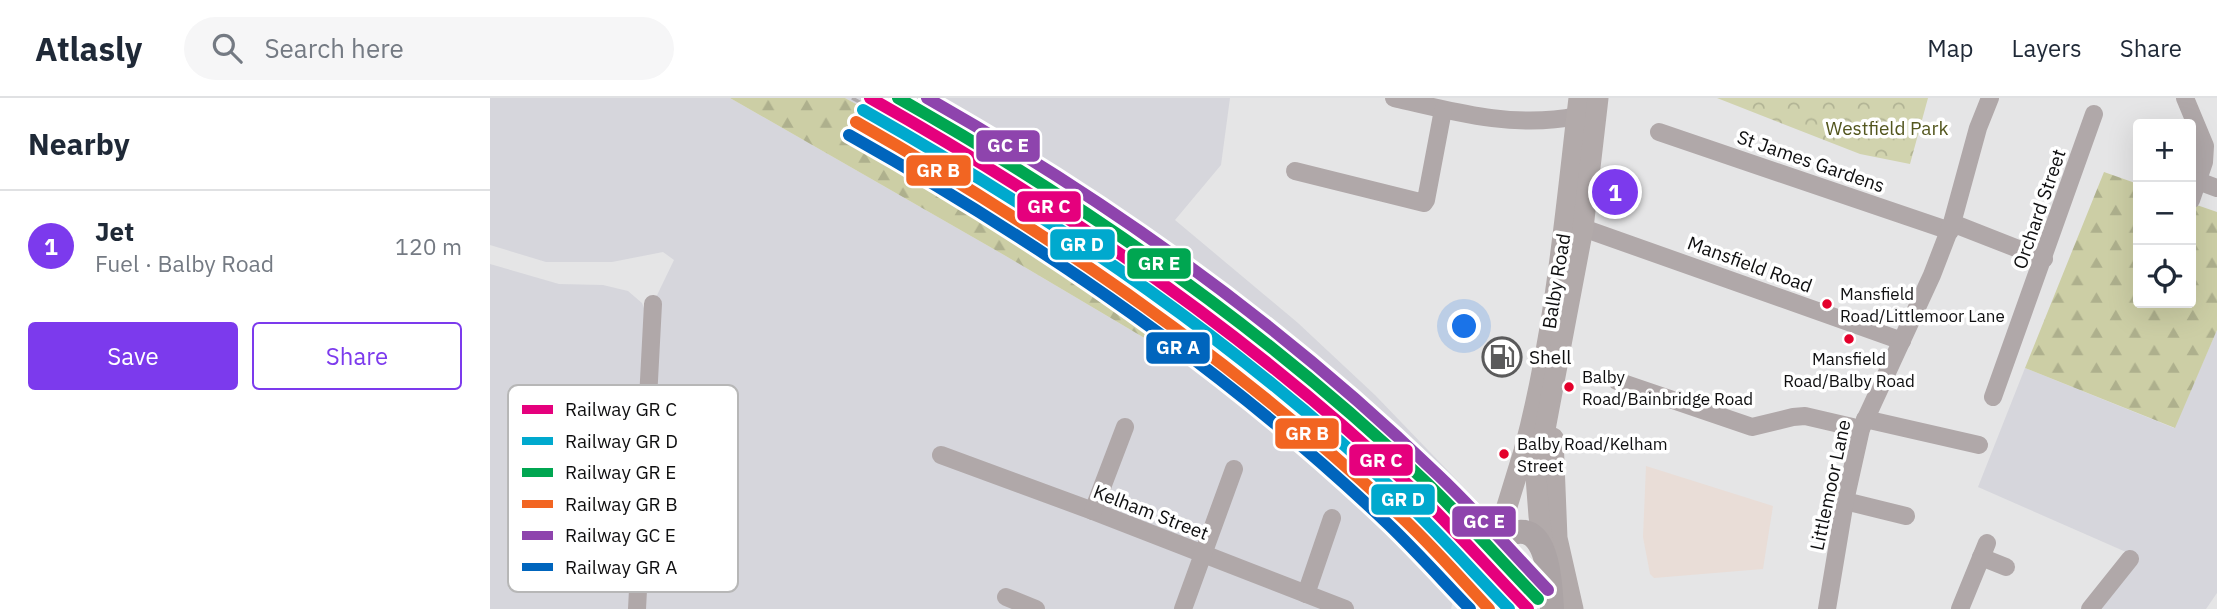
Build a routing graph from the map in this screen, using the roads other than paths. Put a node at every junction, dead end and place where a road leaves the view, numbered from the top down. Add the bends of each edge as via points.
1 (1394, 98) edge
2 (1597, 98) edge
3 (1990, 98) edge
4 (2185, 98) edge
5 (1578, 107) edge
6 (1443, 110) junction
7 (2094, 114) dead end
8 (1659, 132) dead end
9 (1295, 171) dead end
10 (2198, 181) junction
11 (2196, 186) edge
12 (2217, 188) edge
13 (1574, 226) junction
14 (1951, 227) junction
15 (2044, 259) junction
16 (653, 304) dead end
17 (1902, 341) junction
18 (1555, 376) junction
19 (1617, 382) dead end
20 (649, 385) edge
21 (1993, 397) dead end
22 (1863, 424) junction
23 (1125, 427) dead end
24 (1979, 445) dead end
25 (942, 455) dead end
26 (1234, 469) dead end
27 (1845, 501) junction
28 (1093, 511) junction
29 (1906, 516) dead end
30 (1332, 518) dead end
31 (1496, 542) junction
32 (1544, 550) junction
33 (1203, 554) junction
34 (2130, 559) dead end
35 (2006, 567) dead end
36 (1306, 594) junction
37 (1006, 597) dead end
38 (2091, 598) edge
39 (1473, 607) edge
40 (1036, 609) edge
41 (1182, 609) edge
42 (1345, 609) edge
43 (1552, 609) edge
44 (1573, 609) edge
45 (1827, 609) edge
46 (1960, 609) edge

1 - 6 street
2 - 5 main road via 1584,113
2 - 13 main road, Balby Road
3 - 14 street, Littlemoor Lane
4 - 10 street via 2205,146
5 - 6 street via 1564,119 1496,120
5 - 13 main road, Balby Road
6 - 9 street via 1424,203
7 - 15 street, Orchard Street
8 - 14 street, St James Gardens
10 - 11 street
10 - 12 street
13 - 17 street, Mansfield Road
13 - 18 main road
13 - 31 main road, Balby Road via 1524,449
14 - 15 street, St James Gardens
14 - 17 street, Littlemoor Lane
15 - 21 street, Orchard Street
16 - 20 street
17 - 22 street, Littlemoor Lane
18 - 32 main road via 1536,477
18 - 44 main road via 1552,461 1557,538
19 - 22 street via 1752,427 1805,416
22 - 24 street
22 - 27 street, Littlemoor Lane
23 - 28 street
25 - 28 street, Kelham Street
26 - 33 street
27 - 29 street
27 - 45 street, Littlemoor Lane
28 - 33 street, Kelham Street
30 - 36 street
31 - 32 highway via 1511,534 1530,534
31 - 39 highway, bridge
32 - 43 highway
33 - 36 street, Kelham Street
33 - 41 street
34 - 38 street
35 - 46 street via 1984,550
36 - 42 street, Kelham Street
37 - 40 street

